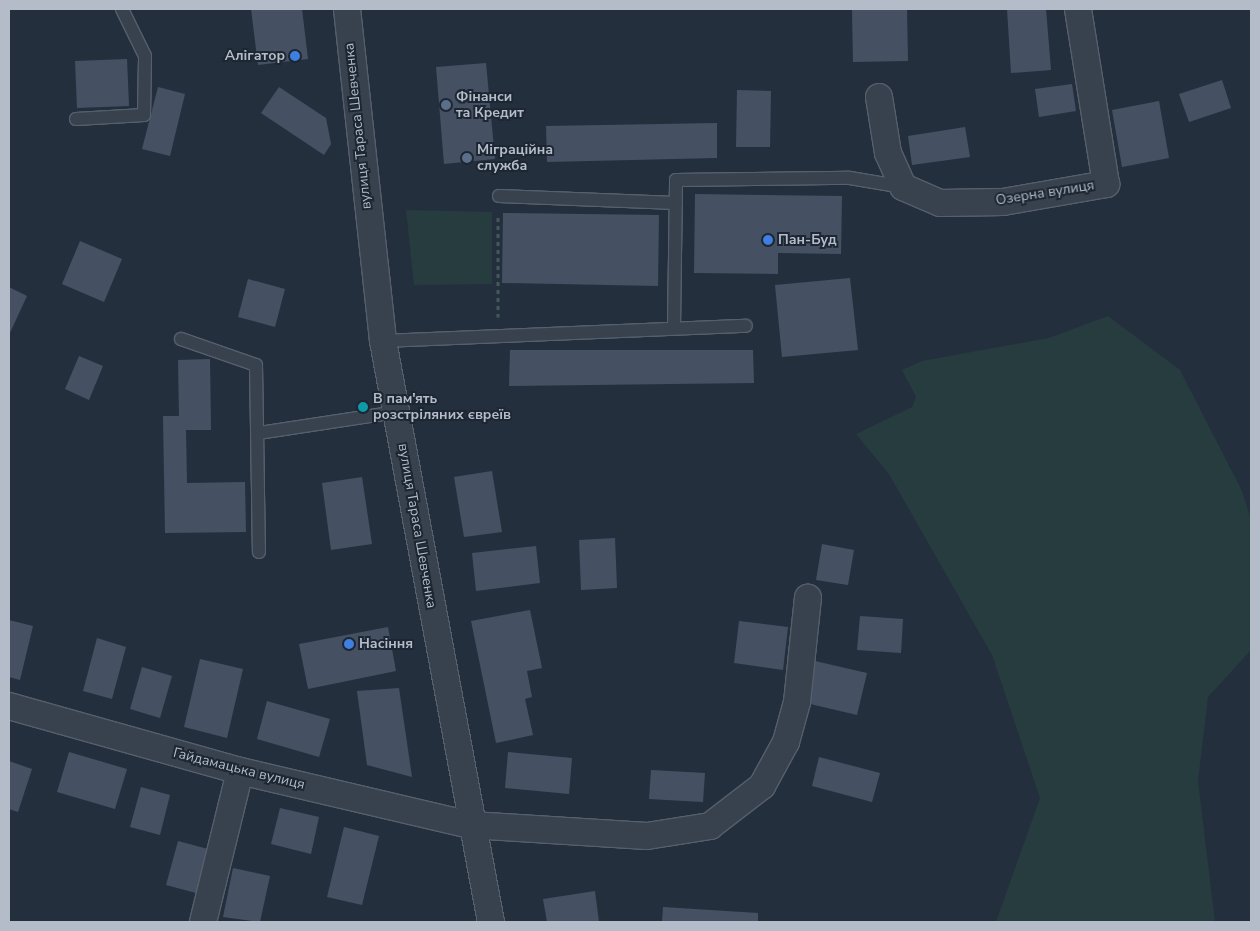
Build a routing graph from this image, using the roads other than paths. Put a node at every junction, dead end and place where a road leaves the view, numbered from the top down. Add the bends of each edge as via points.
1 (122, 9) edge
2 (347, 9) edge
3 (1078, 9) edge
4 (879, 97) dead end
5 (76, 119) dead end
6 (903, 187) junction
7 (498, 196) road end
8 (676, 204) junction
9 (746, 326) dead end
10 (674, 327) junction
11 (181, 338) dead end
12 (383, 341) junction
13 (396, 412) junction
14 (258, 433) junction
15 (259, 552) dead end
16 (808, 598) dead end
17 (9, 706) edge
18 (240, 771) junction
19 (471, 825) junction
20 (202, 922) edge
21 (491, 922) edge

1 - 5 lane via 145,56 144,115
2 - 12 street, вулиця Тараса Шевченка
3 - 6 street, Озерна вулиця via 1106,184 1004,202 940,203
4 - 6 street via 888,153
6 - 8 lane via 850,178 676,180
7 - 8 lane
8 - 10 lane
9 - 10 lane
10 - 12 lane
11 - 14 lane via 256,365
12 - 13 street, вулиця Тараса Шевченка
13 - 14 lane
13 - 19 street, вулиця Тараса Шевченка
14 - 15 lane
16 - 19 street, Гайдамацька вулиця via 797,702 786,742 762,786 710,826 647,836
17 - 18 street, Гайдамацька вулиця
18 - 19 street, Гайдамацька вулиця
18 - 20 street
19 - 21 street, вулиця Тараса Шевченка

